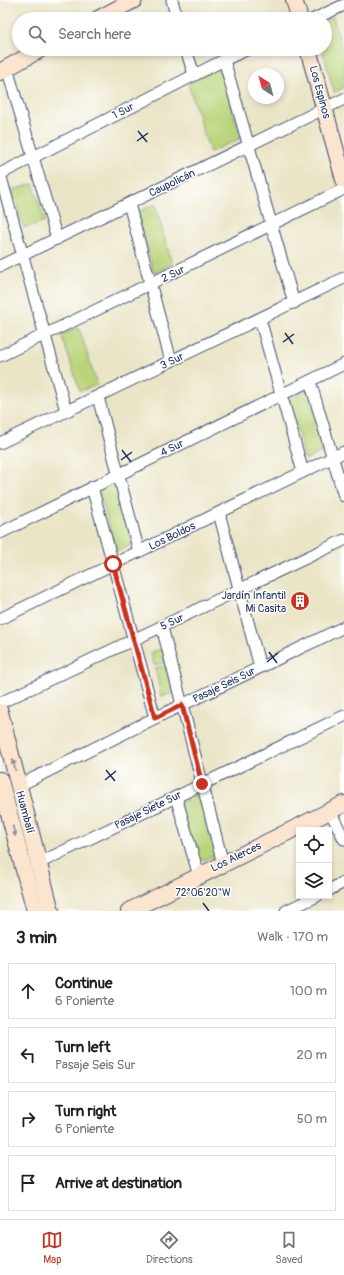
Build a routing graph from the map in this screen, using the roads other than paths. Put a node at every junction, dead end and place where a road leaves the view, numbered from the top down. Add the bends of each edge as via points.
1 (134, 0) edge
2 (172, 0) edge
3 (294, 0) edge
4 (344, 5) edge
5 (111, 12) edge
6 (175, 12) edge
7 (298, 12) edge
8 (329, 12) edge
9 (28, 56) edge
10 (188, 56) edge
11 (233, 56) edge
12 (310, 56) edge
13 (224, 60) junction
14 (3, 70) edge
15 (194, 75) junction
16 (344, 99) edge
17 (324, 108) junction
18 (249, 146) junction
19 (32, 157) junction
20 (0, 174) edge
21 (344, 180) edge
22 (344, 190) edge
23 (129, 204) junction
24 (272, 226) junction
25 (57, 239) junction
26 (23, 255) junction
27 (0, 266) edge
28 (344, 278) edge
29 (151, 284) junction
30 (294, 303) junction
31 (260, 318) junction
32 (45, 334) junction
33 (0, 356) edge
34 (171, 361) junction
35 (344, 364) edge
36 (310, 381) junction
37 (282, 395) junction
38 (98, 396) junction
39 (66, 411) junction
40 (0, 443) edge
41 (344, 452) edge
42 (333, 458) junction
43 (304, 472) junction
44 (118, 475) junction
45 (92, 487) junction
46 (344, 496) edge
47 (219, 514) junction
48 (0, 533) edge
49 (344, 540) edge
50 (139, 552) junction
51 (113, 564) junction
52 (239, 590) junction
53 (0, 619) edge
54 (162, 627) junction
55 (344, 627) edge
56 (134, 640) junction
57 (260, 667) junction
58 (0, 703) edge
59 (182, 705) junction
60 (0, 712) edge
61 (344, 716) edge
62 (155, 718) junction
63 (0, 780) edge
64 (202, 784) junction
65 (18, 786) junction
66 (176, 797) junction
67 (337, 807) edge
68 (344, 839) edge
69 (39, 862) junction
70 (223, 864) junction
71 (199, 876) junction
72 (344, 882) edge
73 (332, 888) edge
74 (310, 899) edge
75 (35, 911) edge
76 (51, 911) edge
77 (129, 911) edge
78 (286, 911) edge

1 - 5 street
2 - 6 street
3 - 7 street
4 - 8 street
9 - 14 street
10 - 15 street
11 - 13 street, 1 Sur
12 - 17 street, Los Espinos
13 - 15 street, 1 Sur
13 - 18 street
14 - 19 street
15 - 19 street, 1 Sur
16 - 17 street, Caupolicán
17 - 18 street, Caupolicán
17 - 21 street, Los Espinos
18 - 23 street, Caupolicán
18 - 24 street
19 - 20 street, 1 Sur
19 - 25 street
20 - 26 street
22 - 24 street, 2 Sur
23 - 25 street, Caupolicán
23 - 29 street
24 - 29 street, 2 Sur
24 - 30 street
25 - 26 street, Caupolicán
26 - 27 street, Caupolicán
26 - 32 street
28 - 30 street, 3 Sur
29 - 32 street, 2 Sur
29 - 34 street
30 - 31 street, 3 Sur
31 - 34 street, 3 Sur
31 - 37 street
32 - 33 street, 2 Sur
32 - 39 street
34 - 38 street, 3 Sur
35 - 36 street, 4 Sur
36 - 37 street, 4 Sur
36 - 42 street
37 - 43 street
37 - 44 street, 4 Sur
38 - 39 street, 3 Sur
38 - 44 street
39 - 40 street, 3 Sur
41 - 42 street, Los Boldos
42 - 43 street, Los Boldos
42 - 46 street
43 - 47 street, Los Boldos
44 - 45 street, 4 Sur
44 - 50 street
45 - 48 street, 4 Sur
45 - 51 street
47 - 50 street, Los Boldos
47 - 52 street
49 - 52 street, 5 Sur
50 - 51 street, Los Boldos
51 - 53 street, Los Boldos
51 - 56 street
52 - 54 street, 5 Sur
52 - 57 street
54 - 56 street, 5 Sur
54 - 59 street
55 - 57 street, Pasaje Seis Sur
56 - 58 street, 5 Sur
56 - 62 street
57 - 59 street, Pasaje Seis Sur
59 - 62 street, Pasaje Seis Sur
59 - 64 street
65 -> 60 street, Huambalí
61 - 64 street, Pasaje Siete Sur
62 - 65 street, Pasaje Seis Sur
63 -> 75 street, Huambalí
64 - 66 street, Pasaje Siete Sur
64 - 70 street
65 - 69 street, Huambalí
66 - 69 street, Pasaje Siete Sur
66 - 71 street
67 - 68 street
67 - 70 street, Los Alerces
69 - 76 street, Huambalí
70 - 71 street, Los Alerces
71 - 77 street, Los Alerces
72 - 73 street
74 - 78 street

